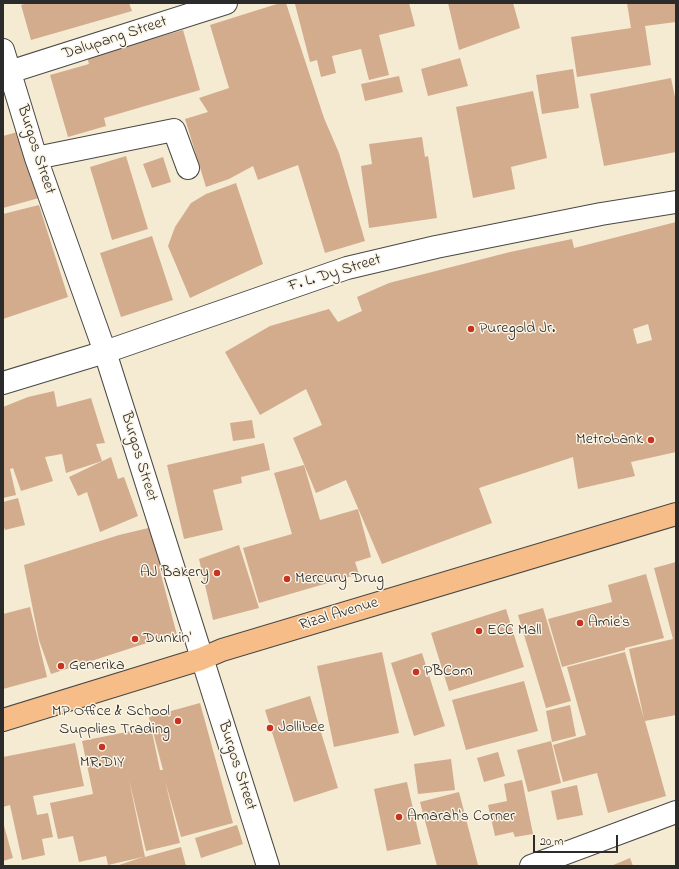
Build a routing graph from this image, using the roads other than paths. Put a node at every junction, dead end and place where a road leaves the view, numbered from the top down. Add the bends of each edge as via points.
1 (226, 3) edge
2 (3, 50) edge
3 (6, 73) edge
4 (36, 158) junction
5 (188, 168) dead end
6 (676, 202) edge
7 (106, 352) junction
8 (3, 383) edge
9 (676, 514) edge
10 (201, 659) junction
11 (3, 720) edge
12 (676, 812) edge
13 (268, 866) edge
14 (532, 866) edge

1 - 3 street, Dalupang Street
2 - 3 street, Burgos Street
3 - 4 street, Burgos Street
4 - 5 street via 174,130
4 - 7 street, Burgos Street
6 - 7 street, F. L. Dy Street via 601,214 436,247 347,268
7 - 8 street, F. L. Dy Street
7 - 10 street, Burgos Street
9 - 10 main road, Rizal Avenue via 222,650
10 - 11 main road, Rizal Avenue
10 - 13 street, Burgos Street
12 - 14 street

